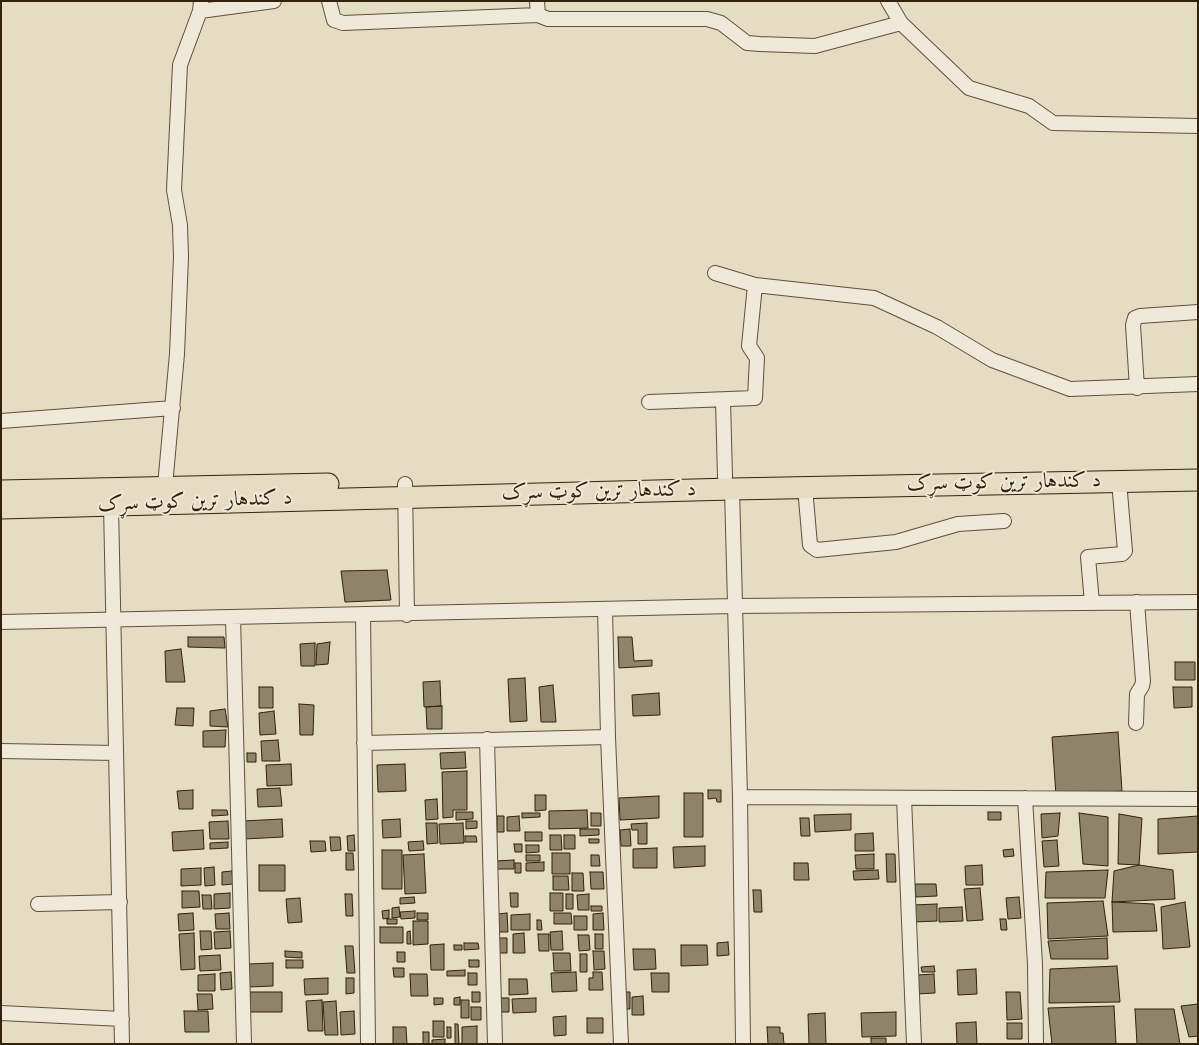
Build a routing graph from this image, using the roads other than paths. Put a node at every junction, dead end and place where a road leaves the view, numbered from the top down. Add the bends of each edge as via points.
1 (274, 1) edge
2 (330, 1) edge
3 (888, 1) edge
4 (200, 6) edge
5 (537, 8) edge
6 (900, 23) junction
7 (1198, 126) edge
8 (715, 273) dead end
9 (755, 285) junction
10 (1198, 312) edge
11 (1198, 384) edge
12 (1137, 388) junction
13 (723, 400) junction
14 (649, 402) dead end
15 (173, 408) junction
16 (1, 421) edge
17 (1198, 469) edge
18 (1198, 480) edge
19 (1119, 481) junction
20 (728, 483) junction
21 (165, 486) junction
22 (805, 487) junction
23 (405, 490) junction
24 (1, 491) edge
25 (111, 505) junction
26 (1, 508) edge
27 (1004, 521) dead end
28 (1137, 602) junction
29 (1198, 602) edge
30 (1092, 603) junction
31 (734, 606) junction
32 (605, 609) junction
33 (362, 614) junction
34 (407, 614) junction
35 (233, 617) junction
36 (114, 620) junction
37 (1, 622) edge
38 (1136, 723) dead end
39 (608, 737) junction
40 (487, 739) junction
41 (364, 743) junction
42 (1, 751) edge
43 (116, 752) junction
44 (740, 797) junction
45 (904, 798) junction
46 (1025, 798) junction
47 (1198, 799) edge
48 (120, 902) junction
49 (38, 904) dead end
50 (1, 1013) edge
51 (122, 1019) junction
52 (122, 1044) edge
53 (244, 1044) edge
54 (368, 1044) edge
55 (495, 1044) edge
56 (621, 1044) edge
57 (743, 1044) edge
58 (914, 1044) edge
59 (1036, 1044) edge

1 - 4 street
2 - 5 street via 334,20 343,23
3 - 6 street
4 - 15 street via 180,65 174,190 181,257
5 - 6 street via 548,19 707,19 721,23 747,42 815,46
6 - 7 street via 969,88 1029,106 1053,123
8 - 9 street
9 - 12 street via 874,298 937,327 992,360 1070,389
9 - 13 street via 749,346 757,358 755,398
10 - 12 street via 1135,318
11 - 12 street
13 - 14 street
13 - 20 street
15 - 16 street
15 - 21 street
17 - 20 main road, د کندهار ترين کوټ سړک
18 - 19 main road, د کندهار ترين کوټ سړک
19 - 22 main road, د کندهار ترين کوټ سړک
19 - 30 street via 1125,551 1088,558
20 - 22 main road, د کندهار ترين کوټ سړک
20 - 23 main road, د کندهار ترين کوټ سړک
20 - 31 street
21 - 23 main road, د کندهار ترين کوټ سړک
21 - 24 main road, د کندهار ترين کوټ سړک
22 - 27 street via 810,545 817,550 896,542 958,524
23 - 25 main road, د کندهار ترين کوټ سړک
23 - 34 street
25 - 26 main road, د کندهار ترين کوټ سړک
25 - 36 street
28 - 29 street
28 - 30 street
28 - 38 street via 1143,680 1137,694
30 - 31 street
31 - 32 street
31 - 44 street
32 - 34 street
32 - 39 street
33 - 34 street
33 - 35 street
33 - 41 street
35 - 36 street
35 - 53 street
36 - 37 street
36 - 43 street
39 - 40 street
39 - 56 street
40 - 41 street
40 - 55 street
41 - 54 street
42 - 43 street
43 - 48 street
44 - 45 street
44 - 57 street
45 - 46 street
45 - 58 street
46 - 47 street
46 - 59 street via 1035,964
48 - 49 street
48 - 51 street
50 - 51 street
51 - 52 street

